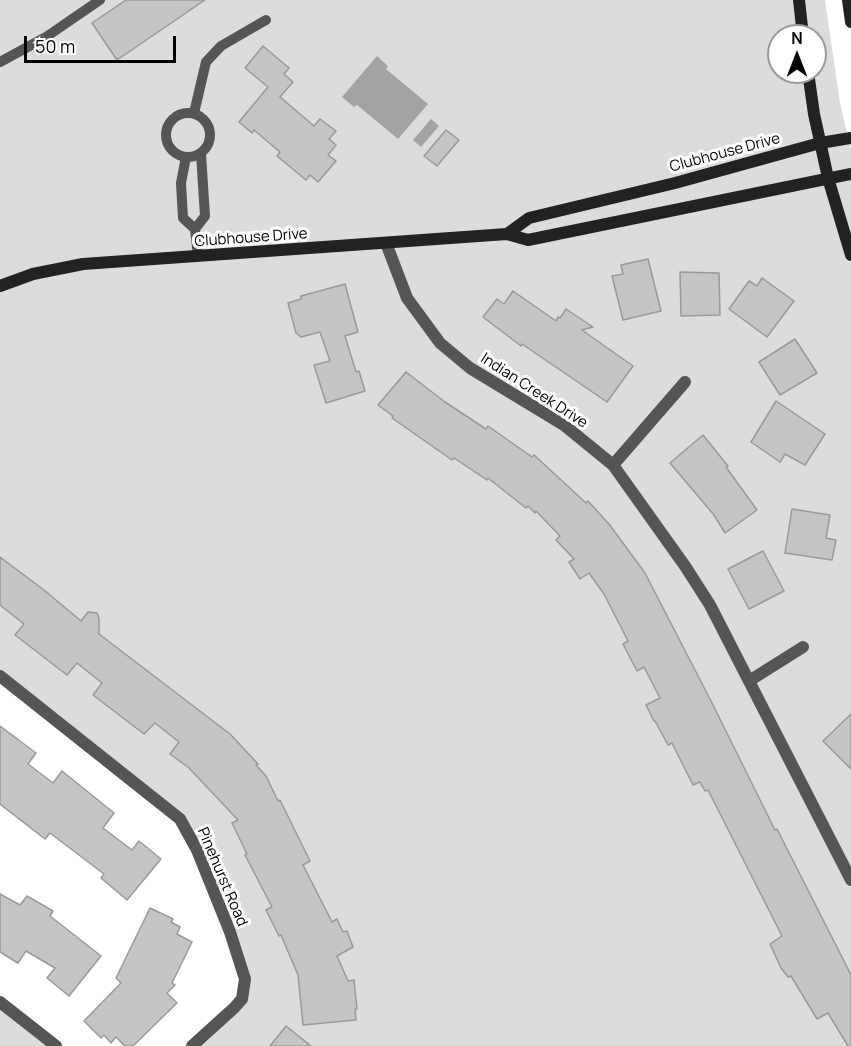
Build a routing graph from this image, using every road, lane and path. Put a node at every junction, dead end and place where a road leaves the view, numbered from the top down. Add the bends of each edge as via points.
1 (100, 0) edge
2 (799, 0) edge
3 (848, 0) edge
4 (266, 20) dead end
5 (851, 22) edge
6 (802, 24) edge
7 (0, 62) edge
8 (810, 84) edge
9 (194, 113) junction
10 (851, 138) edge
11 (820, 143) junction
12 (201, 154) junction
13 (186, 157) junction
14 (851, 174) edge
15 (828, 178) junction
16 (195, 229) junction
17 (507, 234) junction
18 (386, 243) junction
19 (851, 255) edge
20 (198, 256) junction
21 (0, 286) edge
22 (685, 382) dead end
23 (613, 465) junction
24 (803, 647) dead end
25 (0, 676) edge
26 (749, 681) junction
27 (851, 880) edge
28 (0, 1002) edge
29 (56, 1046) edge
30 (192, 1046) edge

1 - 7 lane
2 - 6 street
3 - 5 street
4 - 9 lane via 221,46 206,62
8 - 11 street
9 - 12 lane via 206,120 211,134
9 - 13 lane via 180,114 167,129 172,150
10 - 11 street, Clubhouse Drive
11 - 15 street
11 - 17 street, Clubhouse Drive via 529,218
12 - 13 lane
12 - 16 lane via 205,216
13 - 16 lane via 181,183 183,218
14 - 15 street, Clubhouse Drive
15 - 17 street, Clubhouse Drive via 528,240
15 - 19 street
16 - 20 lane
17 - 18 street, Clubhouse Drive
18 - 20 street, Clubhouse Drive
18 - 23 street, Indian Creek Drive via 407,298 440,343 470,368 564,425
20 - 21 street, Clubhouse Drive via 82,264 33,274
22 - 23 street
23 - 26 street, Indian Creek Drive via 710,605
24 - 26 street
25 - 30 street, Pinehurst Road via 180,819 197,850 245,979 242,999
26 - 27 street, Indian Creek Drive
28 - 29 street

